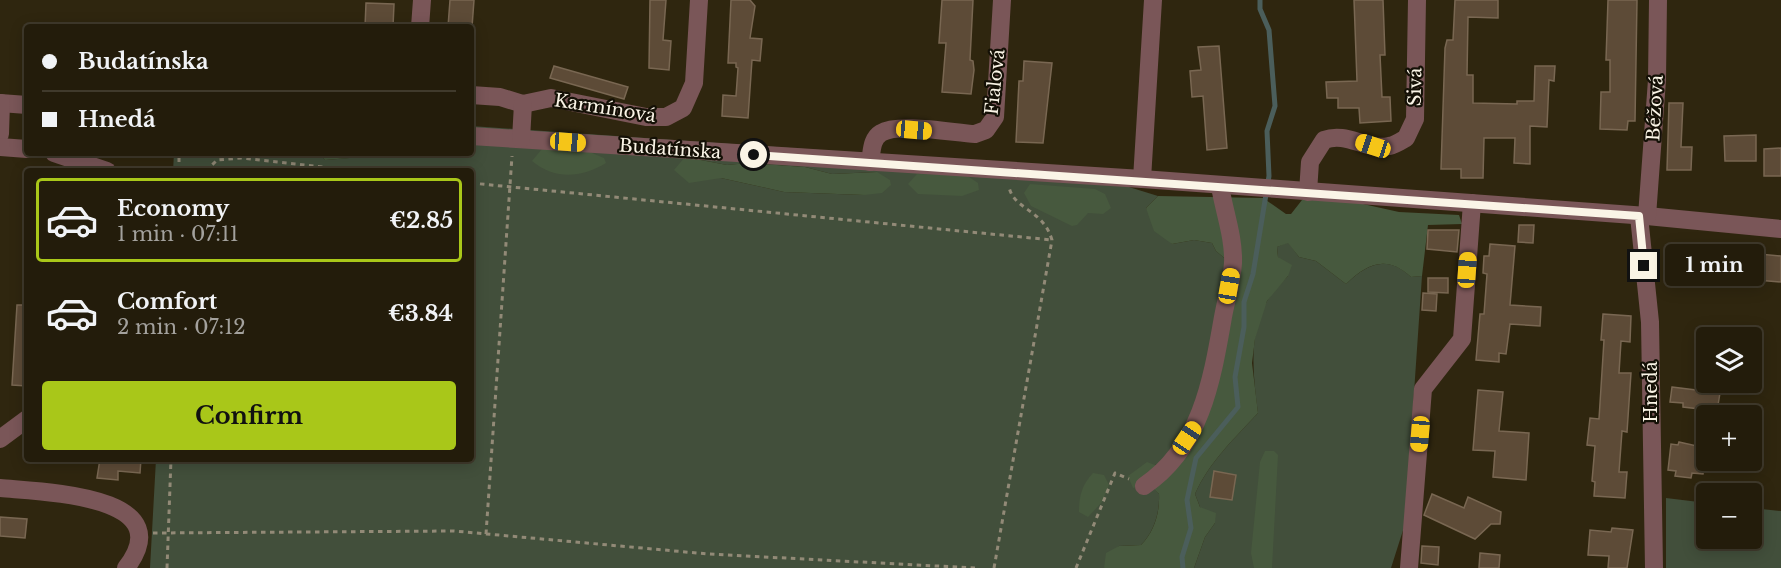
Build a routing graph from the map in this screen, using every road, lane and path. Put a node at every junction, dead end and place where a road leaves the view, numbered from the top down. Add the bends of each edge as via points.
1 (422, 0) edge
2 (699, 0) edge
3 (1002, 0) edge
4 (1153, 0) edge
5 (1417, 0) edge
6 (1658, 0) edge
7 (420, 24) edge
8 (474, 95) edge
9 (0, 103) edge
10 (523, 104) junction
11 (24, 105) edge
12 (0, 134) edge
13 (474, 136) edge
14 (517, 139) junction
15 (0, 147) edge
16 (24, 149) edge
17 (63, 156) edge
18 (870, 162) junction
19 (97, 168) edge
20 (209, 168) edge
21 (332, 168) edge
22 (1005, 171) junction
23 (1142, 179) junction
24 (474, 183) edge
25 (1221, 186) junction
26 (510, 188) junction
27 (1308, 192) junction
28 (1472, 203) junction
29 (1649, 216) junction
30 (1781, 229) edge
31 (1052, 240) junction
32 (24, 421) edge
33 (0, 439) edge
34 (171, 462) edge
35 (1145, 486) joint
36 (0, 488) edge
37 (169, 532) junction
38 (139, 533) junction
39 (486, 534) junction
40 (126, 568) edge
41 (167, 568) edge
42 (975, 568) edge
43 (994, 568) edge
44 (1076, 568) edge
45 (1409, 568) edge
46 (1654, 568) edge

1 - 7 street
2 - 10 street, Karmínová via 694,83 683,108 666,117 645,117 551,98
3 - 18 street, Fialová via 995,117 986,129 975,134 894,128 880,133 873,142
4 - 23 street
5 - 27 street, Sivá via 1415,119 1406,138 1389,146 1373,146 1345,137 1324,140 1310,162
6 - 29 street, Béžová via 1658,80
8 - 10 street
9 - 11 street
9 - 12 street
10 - 14 street
13 - 14 street, Budatínska
14 - 18 street, Budatínska
14 - 26 path
15 - 16 street
17 - 19 street
18 - 22 street, Budatínska
20 - 21 path via 218,160 241,158
22 - 23 street, Budatínska
22 - 31 path via 1010,192 1041,217
23 - 25 street, Budatínska
24 - 26 path
25 - 27 street, Budatínska
25 - 35 street via 1233,262 1207,396 1199,420 1163,475
26 - 31 path
26 - 39 path
27 - 28 street, Budatínska
28 - 29 street, Budatínska
28 - 45 street via 1462,339 1423,389
29 - 30 street, Budatínska
29 - 46 street, Hnedá
31 - 43 path
32 - 33 street
34 - 37 path
35 - 44 path via 1115,473
36 - 38 street via 102,502 121,509 134,520
37 - 38 path
37 - 39 path
37 - 41 path
38 - 40 street via 135,558
39 - 42 path via 708,554

